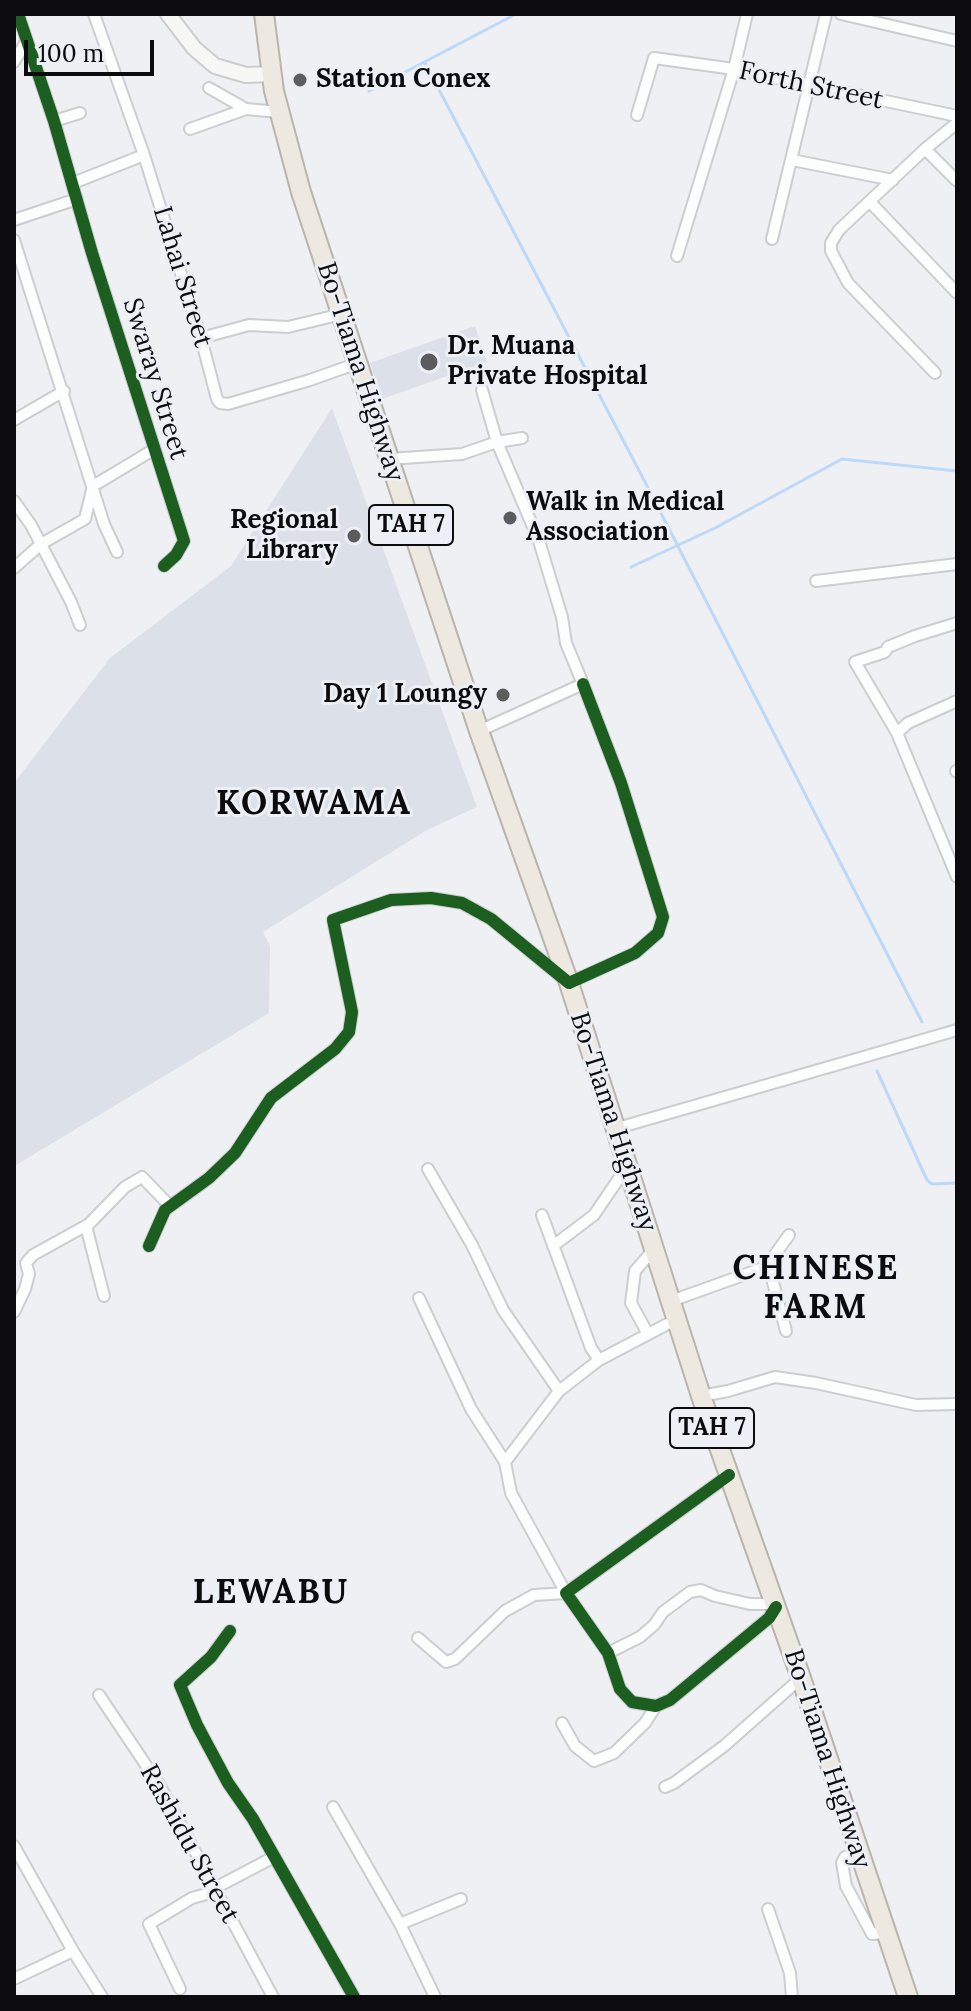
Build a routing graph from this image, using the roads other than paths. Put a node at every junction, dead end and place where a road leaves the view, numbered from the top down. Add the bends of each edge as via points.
1 (18, 14) edge
2 (94, 14) edge
3 (168, 14) edge
4 (264, 14) edge
5 (747, 14) edge
6 (826, 14) edge
7 (841, 14) edge
8 (27, 40) junction
9 (957, 41) edge
10 (14, 62) edge
11 (734, 69) junction
12 (272, 74) junction
13 (809, 85) junction
14 (209, 88) dead end
15 (246, 109) junction
16 (279, 112) junction
17 (80, 113) dead end
18 (637, 115) dead end
19 (957, 116) edge
20 (54, 121) junction
21 (957, 123) edge
22 (190, 129) dead end
23 (925, 149) junction
24 (144, 155) junction
25 (792, 160) junction
26 (893, 180) junction
27 (957, 181) edge
28 (73, 183) junction
29 (77, 199) junction
30 (870, 202) junction
31 (14, 220) edge
32 (772, 239) dead end
33 (14, 240) edge
34 (677, 256) dead end
35 (957, 293) edge
36 (342, 314) junction
37 (201, 338) junction
38 (358, 363) junction
39 (935, 373) dead end
40 (482, 390) dead end
41 (64, 391) junction
42 (14, 420) edge
43 (522, 438) dead end
44 (497, 442) junction
45 (153, 450) junction
46 (389, 459) junction
47 (93, 486) junction
48 (14, 501) edge
49 (41, 544) junction
50 (117, 552) dead end
51 (957, 564) edge
52 (164, 566) dead end
53 (14, 568) edge
54 (816, 581) dead end
55 (957, 623) edge
56 (80, 625) dead end
57 (583, 684) junction
58 (957, 701) edge
59 (479, 731) junction
60 (897, 733) junction
61 (957, 877) edge
62 (569, 983) junction
63 (957, 1030) edge
64 (614, 1129) junction
65 (626, 1168) junction
66 (428, 1169) dead end
67 (170, 1206) junction
68 (542, 1215) dead end
69 (86, 1226) junction
70 (789, 1235) dead end
71 (149, 1246) dead end
72 (553, 1246) junction
73 (654, 1249) junction
74 (766, 1267) junction
75 (104, 1296) dead end
76 (419, 1298) dead end
77 (674, 1310) junction
78 (14, 1312) edge
79 (786, 1331) dead end
80 (648, 1334) junction
81 (599, 1360) junction
82 (559, 1391) junction
83 (701, 1396) junction
84 (957, 1404) edge
85 (505, 1462) junction
86 (729, 1475) junction
87 (566, 1593) junction
88 (775, 1604) junction
89 (230, 1631) dead end
90 (418, 1638) dead end
91 (608, 1653) junction
92 (801, 1678) junction
93 (99, 1695) dead end
94 (656, 1706) junction
95 (562, 1723) dead end
96 (665, 1787) dead end
97 (333, 1807) dead end
98 (14, 1846) edge
99 (274, 1857) junction
100 (216, 1890) junction
101 (461, 1899) dead end
102 (768, 1909) dead end
103 (400, 1924) junction
104 (73, 1951) junction
105 (14, 1979) edge
106 (180, 1989) dead end
107 (102, 1997) edge
108 (273, 1997) edge
109 (354, 1997) edge
110 (435, 1997) edge
111 (792, 1997) edge
112 (908, 1997) edge

1 - 8 street
2 - 24 street, Lahai Street
3 - 12 main road via 215,66 246,75
4 - 12 highway, Bo-Tiama Highway / TAH 7
5 - 11 street
6 - 13 street
7 - 9 street
8 - 10 street
8 - 20 street
11 - 13 street, Forth Street
11 - 18 street, Forth Street via 654,58
11 - 34 street
12 - 16 highway, Bo-Tiama Highway / TAH 7
13 - 19 street, Forth Street
13 - 25 street
14 - 15 street
15 - 16 street
15 - 22 street
16 - 36 highway, Bo-Tiama Highway / TAH 7
17 - 20 street
20 - 28 street
21 - 23 street
23 - 26 street
23 - 27 street
24 - 28 street
24 - 37 street, Lahai Street
25 - 26 street
25 - 32 street
26 - 30 street
28 - 29 street, Swaray Street
29 - 31 street
29 - 45 street, Swaray Street
30 - 35 street
30 - 39 street via 839,230 831,251 848,283
33 - 41 street
36 - 37 street via 288,327 249,325
36 - 38 highway, Bo-Tiama Highway / TAH 7
37 - 38 street, Lahai Street via 217,399 223,404
38 - 46 highway, Bo-Tiama Highway / TAH 7
40 - 44 street
41 - 42 street
41 - 47 street
43 - 44 street
44 - 46 street via 462,454
44 - 57 street via 539,541 566,643
45 - 47 street
45 - 52 street, Swaray Street via 184,541
46 - 59 highway, Bo-Tiama Highway / TAH 7
47 - 49 street via 85,519
47 - 50 street
48 - 49 street
49 - 53 street
49 - 56 street
51 - 54 street
55 - 60 street via 855,662
57 - 59 street
57 - 62 street via 663,917 658,933 635,953
58 - 60 street
59 - 62 highway, Bo-Tiama Highway / TAH 7
60 - 61 street
62 - 64 highway, Bo-Tiama Highway / TAH 7
62 - 67 street via 491,919 462,903 391,900 333,920 352,1012 349,1032 271,1098 235,1153
63 - 64 street
64 - 65 highway, Bo-Tiama Highway / TAH 7
65 - 72 street via 594,1215
65 - 73 highway, Bo-Tiama Highway / TAH 7
66 - 82 street via 503,1310
67 - 69 street via 142,1177
67 - 71 street
68 - 72 street
69 - 75 street
69 - 78 street via 26,1263 29,1274
70 - 74 street
72 - 81 street
73 - 77 highway, Bo-Tiama Highway / TAH 7
73 - 80 street via 635,1271 631,1303
74 - 77 street
74 - 79 street
76 - 85 street via 471,1409
77 - 80 street
77 - 83 highway, Bo-Tiama Highway / TAH 7
80 - 81 street
81 - 82 street
82 - 85 street
83 - 84 street via 775,1377 916,1405
83 - 86 highway, Bo-Tiama Highway / TAH 7
85 - 87 street via 511,1493
86 - 87 street
86 - 88 highway, Bo-Tiama Highway / TAH 7
87 - 90 street via 534,1595 505,1611 446,1662
87 - 91 street
88 - 91 street via 690,1592 640,1637
88 - 92 highway, Bo-Tiama Highway / TAH 7
88 - 94 street via 769,1618
89 - 99 street via 180,1685 228,1783
91 - 94 street via 620,1689 632,1702
92 - 96 street via 724,1746
92 - 112 highway, Bo-Tiama Highway / TAH 7
93 - 100 street, Rashidu Street via 160,1786
94 - 95 street via 614,1753 594,1761 575,1746
97 - 103 street
98 - 104 street
99 - 100 street
99 - 109 street
100 - 106 street via 149,1924
100 - 108 street, Rashidu Street
101 - 103 street
102 - 111 street via 790,1973
103 - 110 street
104 - 105 street
104 - 107 street

